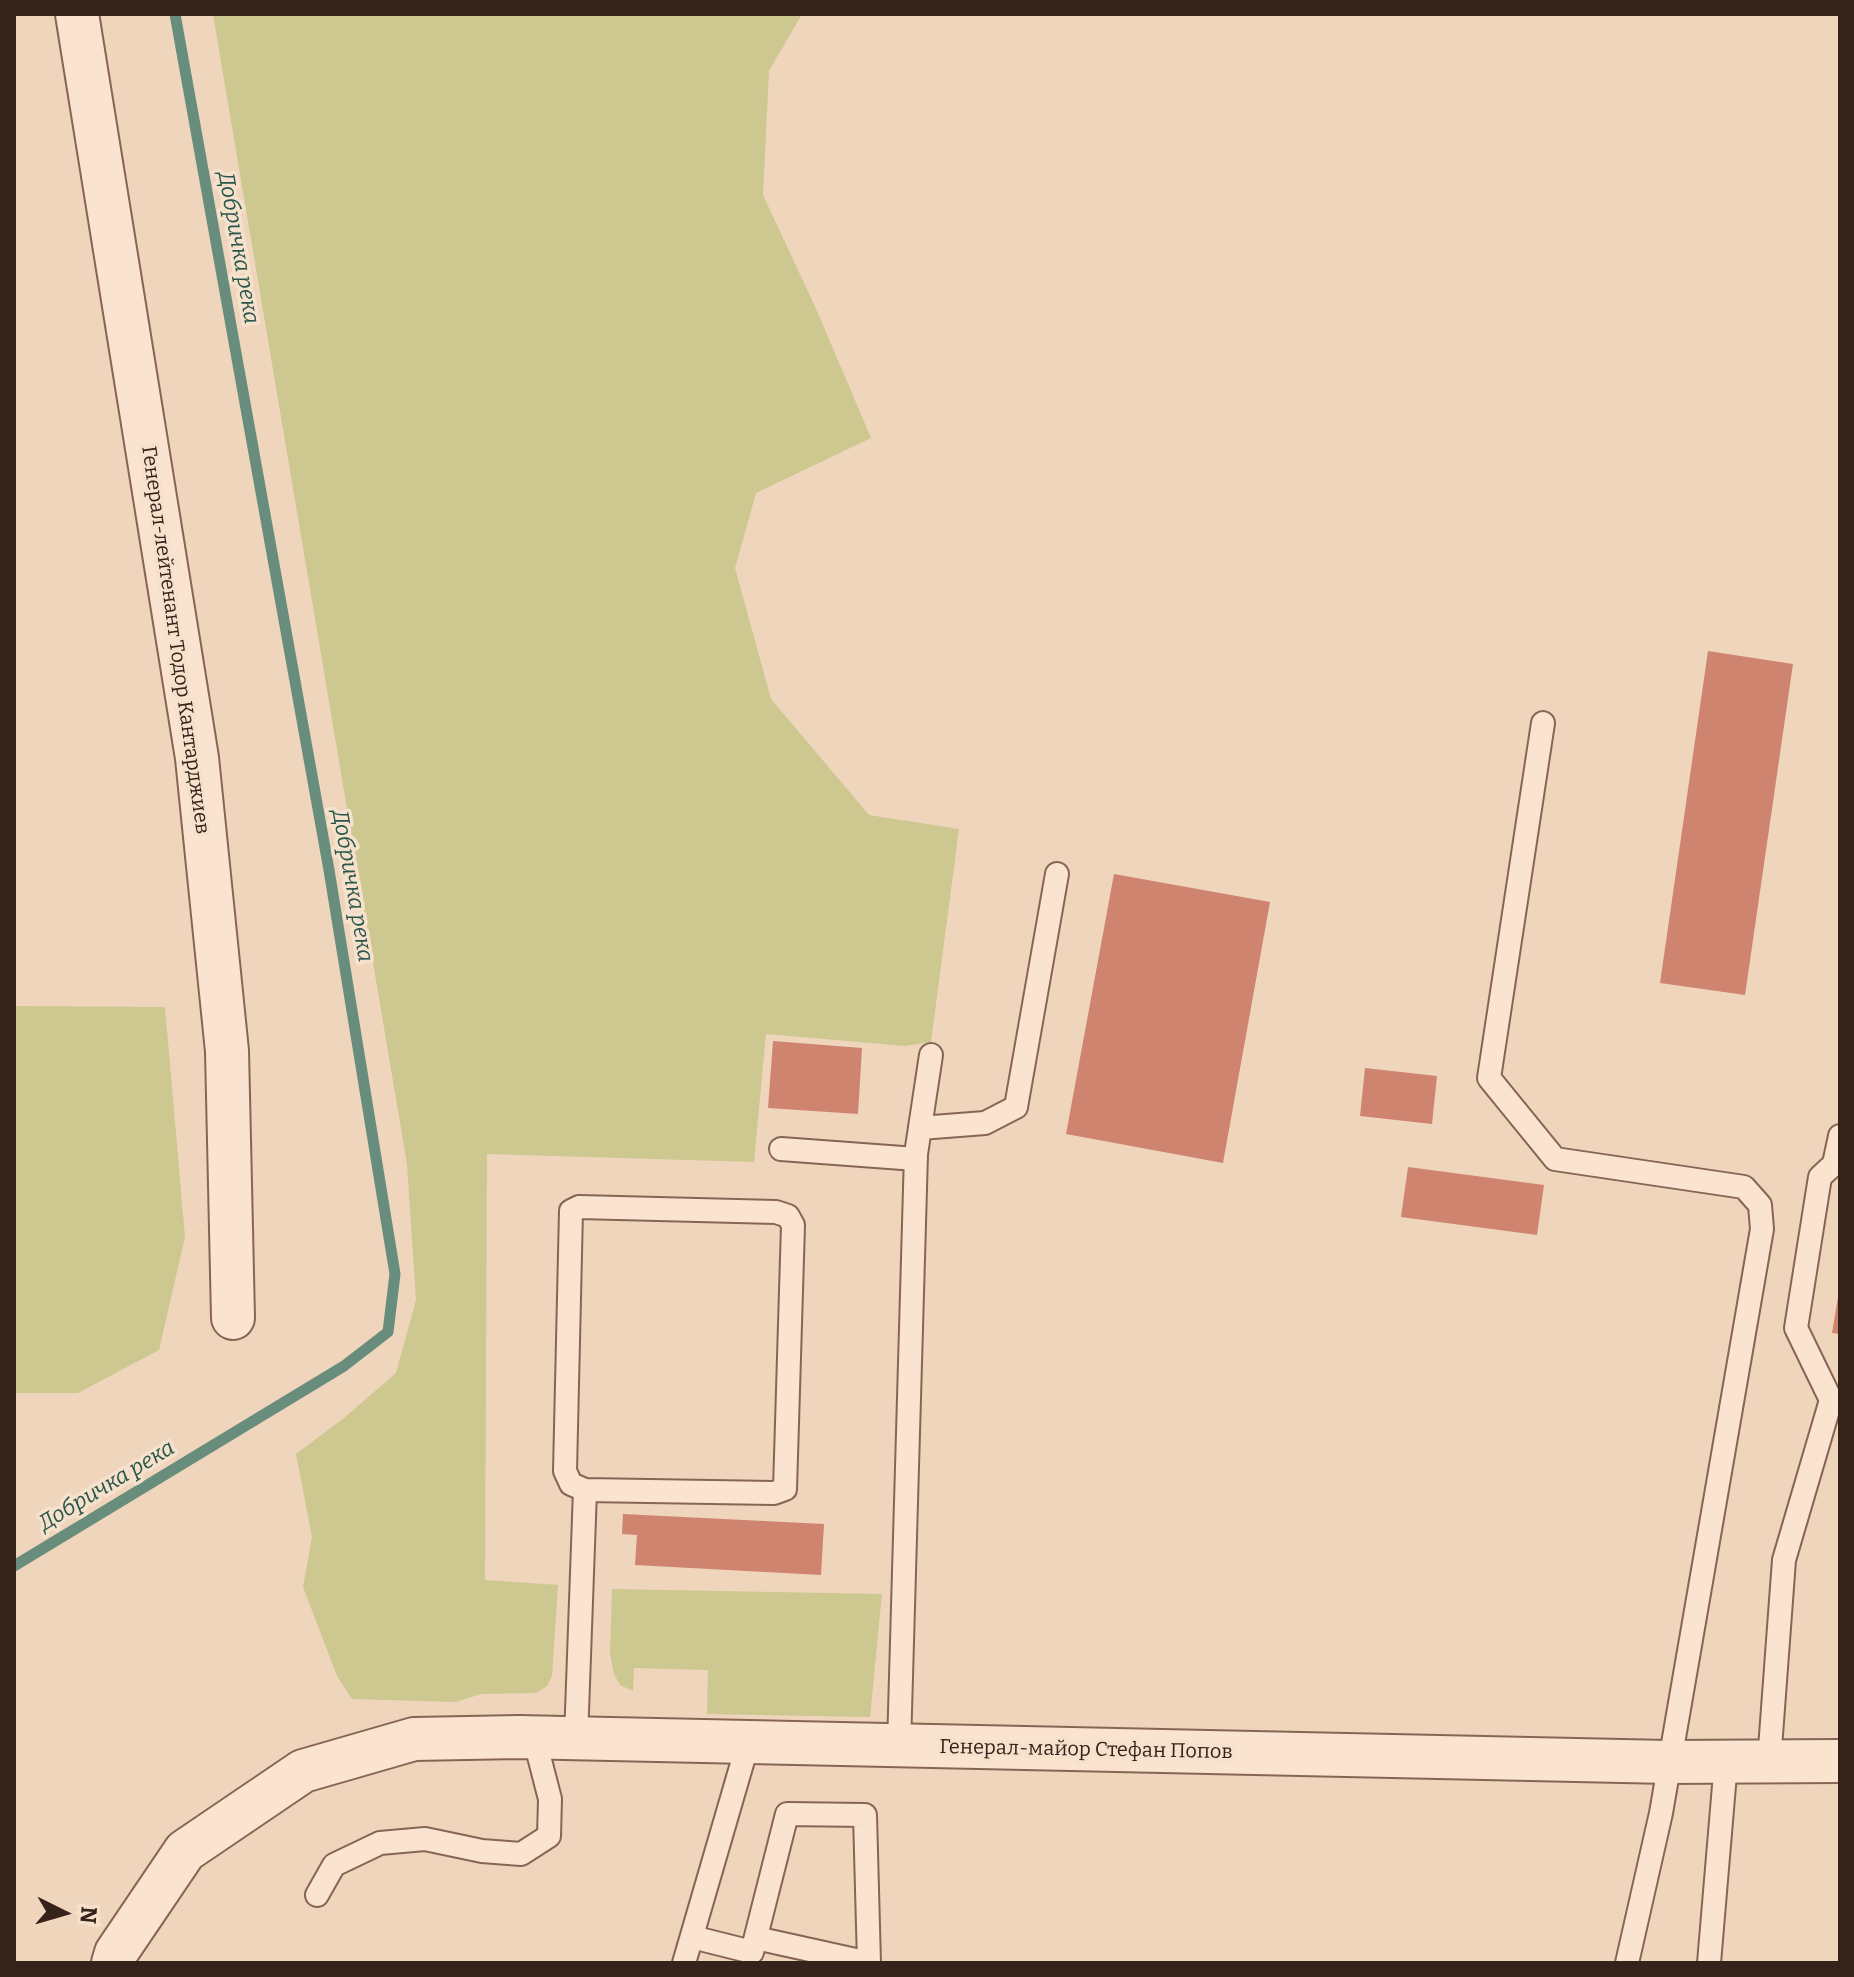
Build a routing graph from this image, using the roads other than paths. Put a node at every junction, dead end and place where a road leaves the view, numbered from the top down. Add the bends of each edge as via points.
1 (77, 14) edge
2 (1543, 723) dead end
3 (1057, 874) dead end
4 (931, 1055) dead end
5 (920, 1128) junction
6 (1840, 1136) edge
7 (781, 1149) dead end
8 (916, 1159) junction
9 (1837, 1164) edge
10 (233, 1318) dead end
11 (1835, 1401) edge
12 (585, 1490) junction
13 (534, 1737) junction
14 (576, 1739) junction
15 (748, 1743) junction
16 (899, 1746) junction
17 (1840, 1761) edge
18 (1668, 1762) junction
19 (1726, 1762) junction
20 (1769, 1762) junction
21 (317, 1895) dead end
22 (692, 1937) junction
23 (756, 1938) junction
24 (113, 1963) edge
25 (684, 1963) edge
26 (1627, 1963) edge
27 (1709, 1963) edge

1 - 10 street, Генерал-лейтенант Тодор Кантарджиев via 197,758 227,1051
2 - 18 lane via 1489,1078 1555,1159 1744,1187 1760,1205 1762,1229
3 - 5 lane via 1016,1107 985,1123
4 - 5 lane
5 - 8 lane
6 - 9 lane
7 - 8 lane
8 - 16 lane
9 - 11 lane via 1820,1177 1796,1328
11 - 20 lane via 1784,1560
12 - 12 lane via 785,1489 793,1225 788,1216 579,1207 571,1211 565,1471 571,1484
12 - 14 lane
13 - 14 street, Генерал-майор Стефан Попов
13 - 21 lane via 550,1799 549,1836 521,1854 425,1839 380,1843 334,1865
13 - 24 street, Генерал-майор Стефан Попов via 414,1739 303,1771 185,1851
14 - 15 street, Генерал-майор Стефан Попов
15 - 16 street, Генерал-майор Стефан Попов
15 - 22 lane
16 - 18 street, Генерал-майор Стефан Попов
17 - 20 street, Генерал-майор Стефан Попов
18 - 19 street, Генерал-майор Стефан Попов
18 - 26 lane
19 - 20 street, Генерал-майор Стефан Попов
19 - 27 lane
22 - 23 lane via 752,1952
22 - 25 lane
23 - 23 lane via 869,1963 865,1815 787,1814

